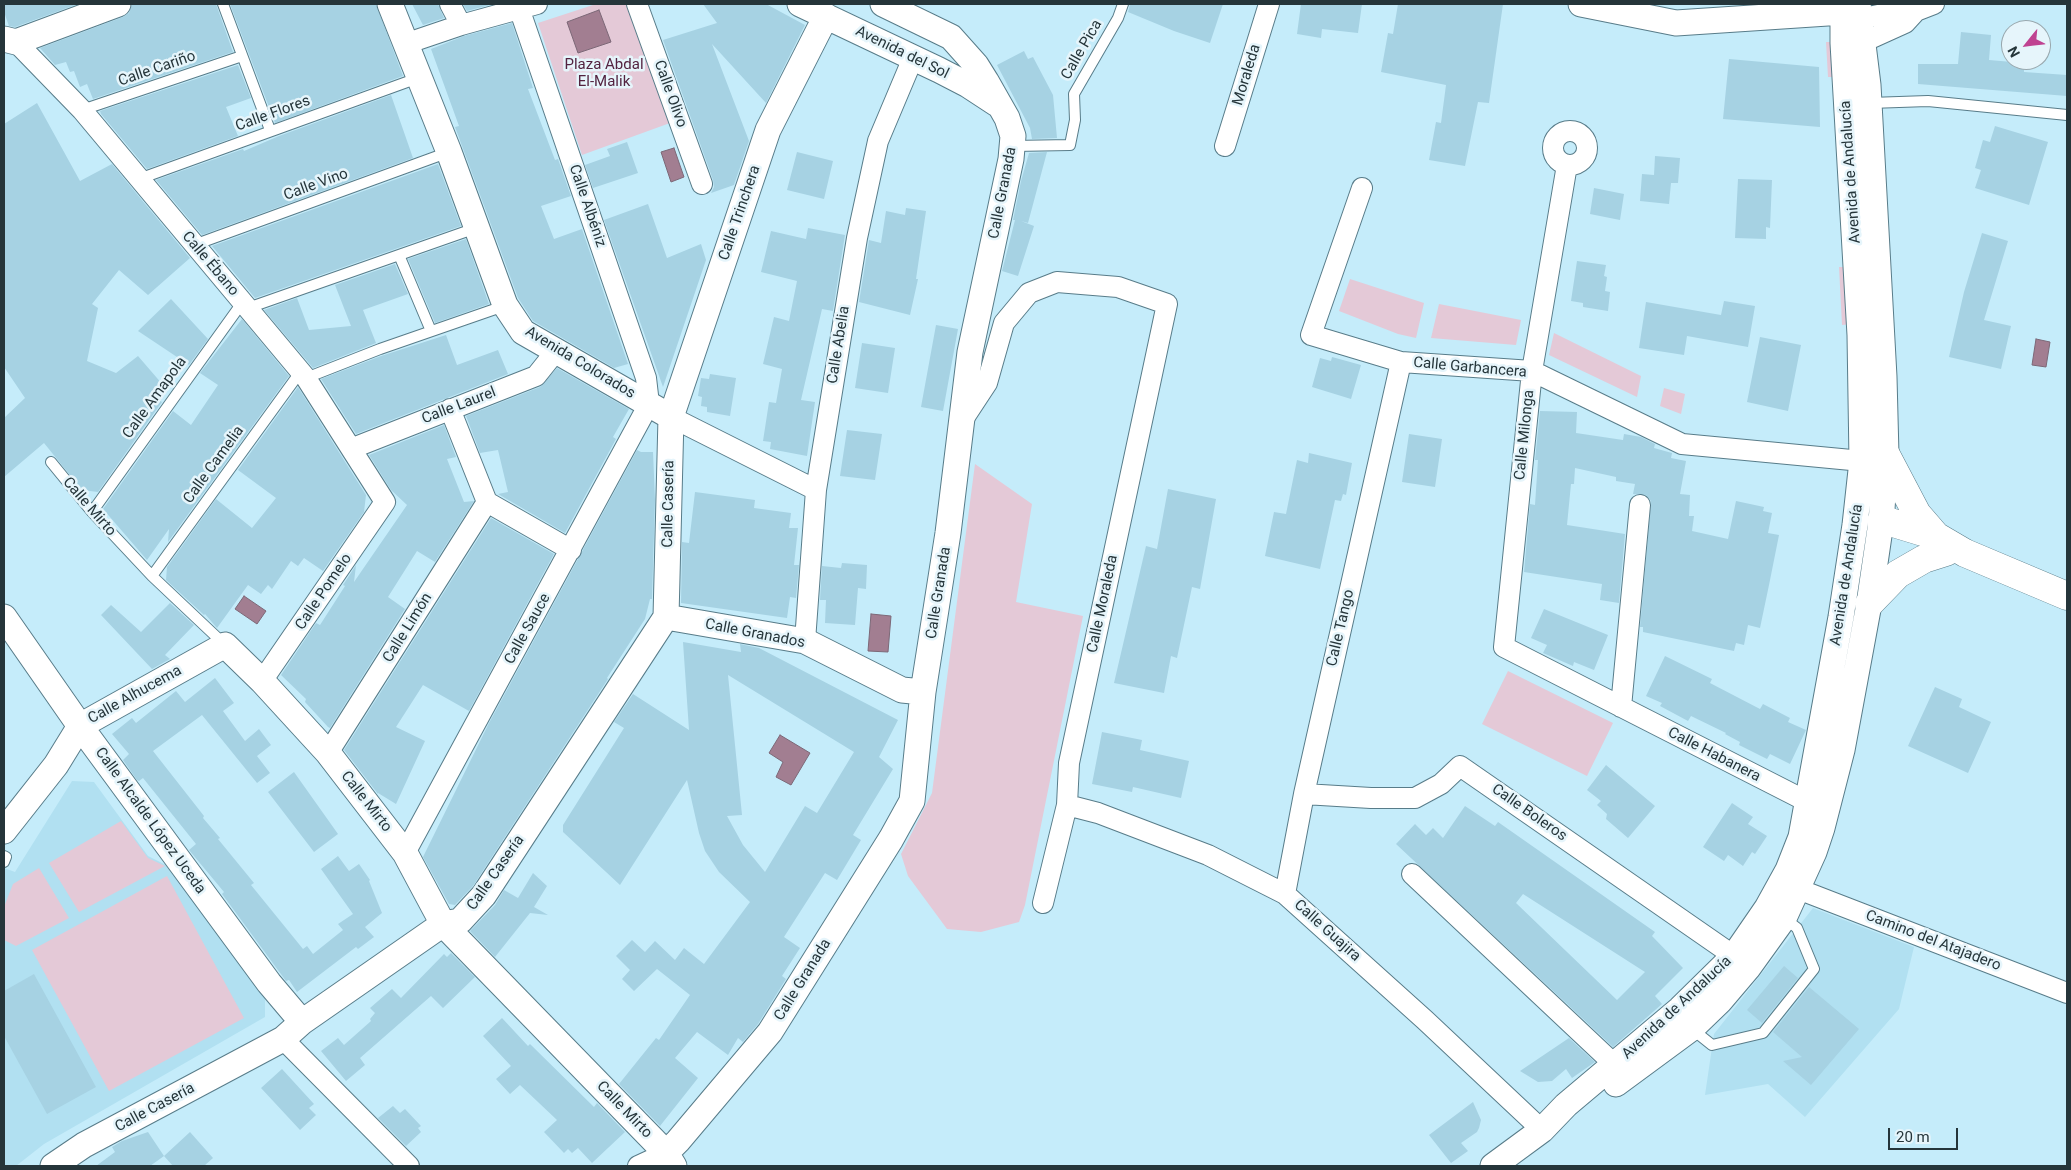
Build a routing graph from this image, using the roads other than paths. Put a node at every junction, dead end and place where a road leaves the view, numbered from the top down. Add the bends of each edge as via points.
1 (118, 4) edge
2 (223, 4) edge
3 (390, 4) edge
4 (450, 4) edge
5 (637, 4) edge
6 (800, 4) edge
7 (883, 4) edge
8 (1123, 4) edge
9 (1269, 4) edge
10 (1581, 4) edge
11 (528, 6) edge
12 (1925, 7) edge
13 (1845, 14) edge
14 (826, 16) junction
15 (461, 25) junction
16 (10, 40) edge
17 (405, 44) junction
18 (242, 56) junction
19 (913, 58) junction
20 (418, 78) junction
21 (1869, 104) junction
22 (1001, 107) junction
23 (82, 110) junction
24 (2067, 115) edge
25 (270, 130) junction
26 (1013, 146) junction
27 (1225, 146) dead end
28 (448, 152) junction
29 (1872, 154) junction
30 (1567, 165) dead end
31 (139, 179) junction
32 (702, 184) dead end
33 (1362, 188) dead end
34 (476, 228) junction
35 (194, 245) junction
36 (399, 255) junction
37 (1880, 299) junction
38 (245, 306) junction
39 (505, 306) junction
40 (1859, 316) junction
41 (431, 331) junction
42 (556, 351) junction
43 (1401, 362) junction
44 (1532, 372) junction
45 (303, 375) junction
46 (649, 404) junction
47 (450, 409) junction
48 (671, 417) junction
49 (964, 418) junction
50 (352, 448) junction
51 (1874, 458) junction
52 (51, 462) dead end
53 (816, 490) junction
54 (385, 502) joint
55 (487, 502) junction
56 (1640, 505) dead end
57 (92, 512) junction
58 (1880, 522) junction
59 (1949, 547) junction
60 (571, 550) junction
61 (152, 576) junction
62 (2067, 596) edge
63 (1869, 604) junction
64 (4, 617) edge
65 (666, 617) junction
66 (805, 641) junction
67 (225, 645) junction
68 (15, 647) edge
69 (1504, 647) joint
70 (262, 682) junction
71 (923, 692) junction
72 (1621, 707) junction
73 (80, 726) junction
74 (1822, 728) junction
75 (328, 753) junction
76 (1304, 794) junction
77 (1808, 802) junction
78 (1067, 805) junction
79 (1822, 828) junction
80 (4, 831) edge
81 (406, 853) junction
82 (4, 856) edge
83 (4, 862) edge
84 (1412, 874) dead end
85 (1798, 889) junction
86 (1285, 894) junction
87 (1043, 903) dead end
88 (1784, 918) junction
89 (443, 924) junction
90 (1734, 956) junction
91 (2067, 993) edge
92 (302, 1022) junction
93 (1692, 1028) junction
94 (283, 1039) junction
95 (1615, 1065) junction
96 (1542, 1130) junction
97 (670, 1159) edge
98 (54, 1166) edge
99 (408, 1166) edge
100 (638, 1166) edge
101 (1493, 1166) edge

1 - 16 street
2 - 18 lane
3 - 17 street, Avenida Colorados
4 - 15 street
5 - 32 street, Calle Olivo
6 - 14 street, Avenida del Sol
7 - 22 street, Calle Granada via 952,37 976,65
8 - 26 lane, Calle Pica via 1074,94 1075,120 1070,145
9 - 27 street, Moraleda
10 - 13 street via 1676,23
11 - 15 street
11 - 46 street, Calle Albéniz via 646,378
12 - 13 street
13 - 21 street, Avenida de Andalucía
13 - 29 street, Avenida de Andalucía via 1850,21 1860,134
13 - 40 street, Avenida de Andalucía via 1843,43
14 - 19 street, Avenida del Sol
14 - 48 street, Calle Trinchera via 768,130
15 - 17 street
16 - 23 street, Calle Ébano
17 - 20 street, Avenida Colorados
18 - 23 lane, Calle Cariño
18 - 25 lane
19 - 22 street, Avenida del Sol via 968,85
19 - 53 street, Calle Abelia via 878,142 857,238
20 - 25 lane, Calle Flores
20 - 28 street, Avenida Colorados
21 - 24 lane via 1928,100
21 - 29 street, Avenida de Andalucía
22 - 26 street, Calle Granada via 1010,127
23 - 31 street, Calle Ébano
25 - 31 lane, Calle Flores
26 - 49 street, Calle Granada via 970,352
28 - 34 street, Avenida Colorados
28 - 35 lane, Calle Vino
29 - 37 street, Avenida de Andalucía
30 - 44 street, Calle Milonga
31 - 35 street, Calle Ébano
33 - 43 street, Calle Garbancera via 1311,334
34 - 36 lane
34 - 39 street, Avenida Colorados
35 - 38 street, Calle Ébano
36 - 38 lane
36 - 41 lane
37 - 40 street
37 - 51 street, Avenida de Andalucía
38 - 45 street, Calle Ébano
38 - 57 lane, Calle Amapola
39 - 41 lane
39 - 42 street, Avenida Colorados via 523,332
40 - 51 street, Avenida de Andalucía
41 - 45 lane
42 - 46 street, Avenida Colorados
42 - 47 street, Calle Laurel via 536,376
43 - 44 street, Calle Garbancera
43 - 76 street, Calle Tango
44 - 51 street, Calle Garbancera via 1682,444
44 - 69 street, Calle Milonga
45 - 50 street, Calle Ébano
45 - 61 lane, Calle Camelia
46 - 48 street, Avenida Colorados
46 - 60 street, Calle Sauce
47 - 50 street, Calle Laurel
47 - 55 street
48 - 53 street, Avenida Colorados
48 - 65 street, Calle Casería
49 - 71 street, Calle Granada
49 - 78 street, Calle Moraleda via 987,383 1004,322 1029,293 1057,282 1118,287 1167,304 1069,763
50 - 54 street, Calle Ébano
51 - 58 street, Avenida de Andalucía
51 - 59 main road via 1917,514
51 - 74 street, Avenida de Andalucía via 1854,534
52 - 57 lane, Calle Mirto
53 - 66 street, Calle Abelia
54 - 70 street, Calle Pomelo
55 - 60 street
55 - 75 street, Calle Limón
56 - 72 street
57 - 61 lane, Calle Mirto
58 - 59 main road via 1890,522
58 - 63 street, Avenida de Andalucía
58 - 74 street via 1864,549 1838,705
59 - 62 main road
59 - 63 main road via 1898,574
60 - 81 street, Calle Sauce
61 - 67 lane, Calle Mirto
63 - 79 street, Avenida de Andalucía via 1842,750
64 - 68 street, Calle Alcalde López Uceda
65 - 66 street, Calle Granados
65 - 89 street, Calle Casería via 484,895 460,921
66 - 71 street, Calle Granados via 902,690
67 - 70 street, Calle Mirto
67 - 73 street, Calle Alhucema
68 - 73 street, Calle Alcalde López Uceda
69 - 72 street, Calle Habanera
70 - 75 street, Calle Mirto
71 - 97 street, Calle Granada via 912,801 770,1032 678,1141
72 - 77 street, Calle Habanera
73 - 80 street, Calle Alhucema via 56,765
73 - 92 street, Calle Alcalde López Uceda via 269,983
74 - 77 street, Avenida de Andalucía
75 - 81 street, Calle Mirto
76 - 86 street, Calle Tango
76 - 90 street, Calle Boleros via 1415,798 1440,784 1460,766
77 - 79 street
77 - 90 street, Avenida de Andalucía via 1801,837 1788,870
78 - 86 street, Calle Guajira via 1098,813 1208,855
78 - 87 street, Calle Moraleda
79 - 85 street, Avenida de Andalucía
81 - 89 street, Calle Mirto
82 - 83 lane
84 - 95 street, Avenida de Andalucía
85 - 88 street, Avenida de Andalucía
85 - 91 street, Camino del Atajadero
86 - 96 street, Calle Guajira
88 - 93 street, Avenida de Andalucía via 1748,968
88 - 93 lane via 1797,928 1814,968 1763,1033 1712,1045
89 - 92 street, Calle Casería
89 - 97 street, Calle Mirto
90 - 93 street via 1729,975 1697,1008 1691,1019
90 - 95 street, Avenida de Andalucía via 1680,1009
92 - 94 street, Calle Casería
93 - 96 street, Avenida de Andalucía via 1571,1117
94 - 98 street, Calle Casería via 84,1145
94 - 99 street
95 - 96 street, Avenida de Andalucía via 1566,1105
96 - 101 street, Avenida de Andalucía
97 - 100 street

